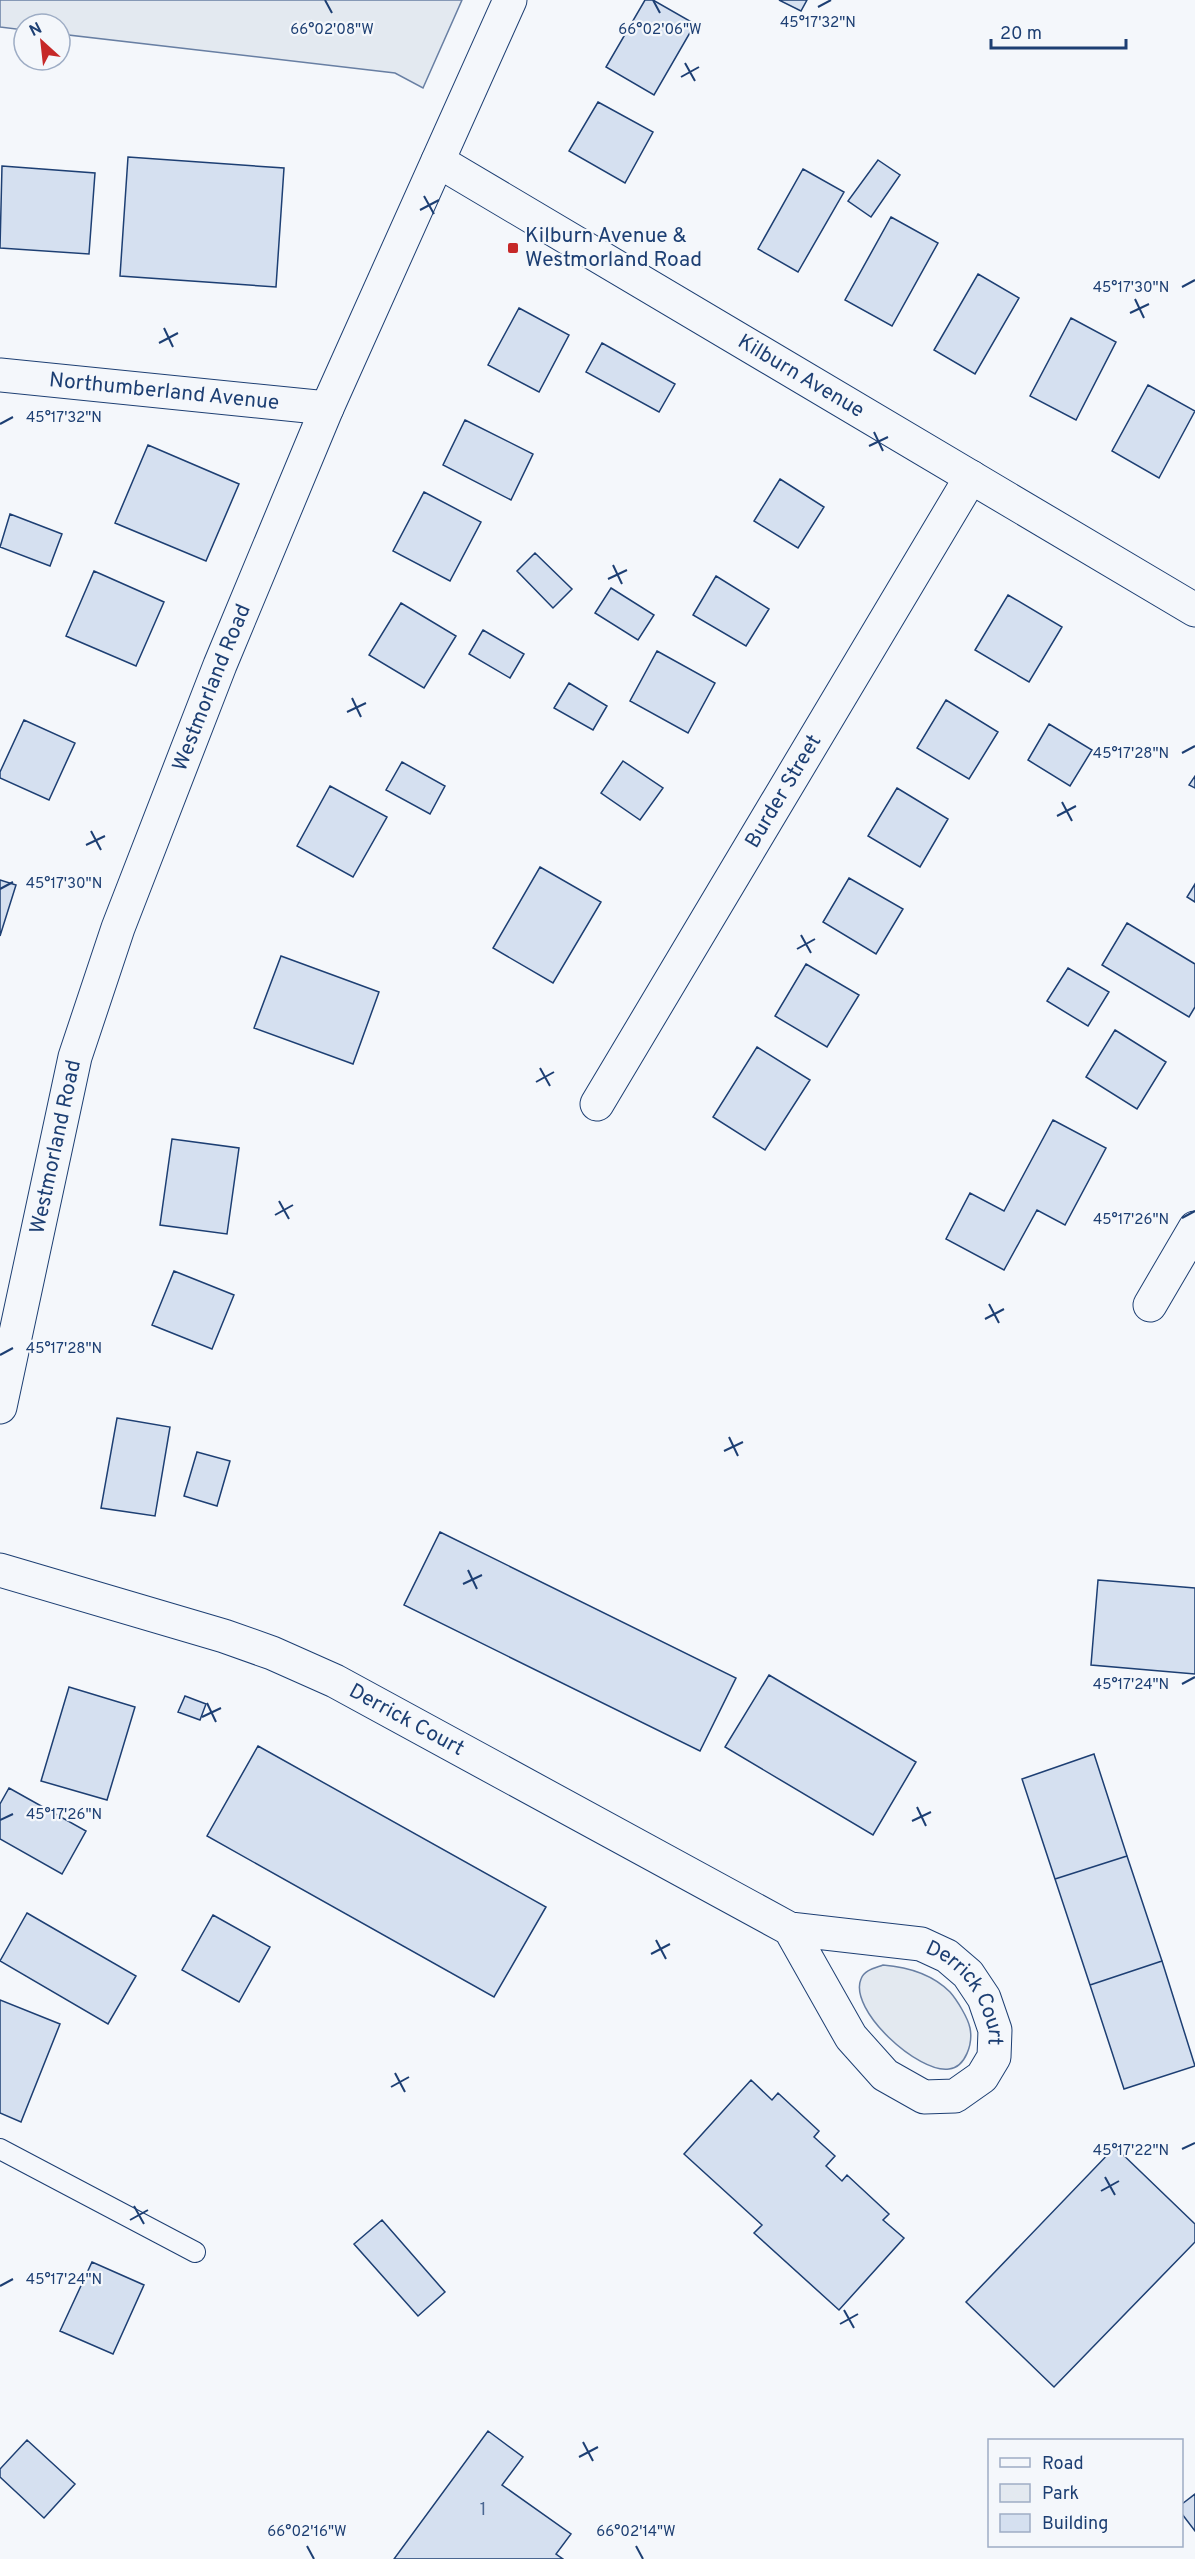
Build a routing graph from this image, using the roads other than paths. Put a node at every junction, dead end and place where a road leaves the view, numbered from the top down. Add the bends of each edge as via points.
1 (510, 0) edge
2 (438, 161) junction
3 (0, 375) edge
4 (327, 408) junction
5 (971, 477) junction
6 (1195, 610) edge
7 (597, 1104) dead end
8 (1195, 1228) edge
9 (1150, 1305) dead end
10 (0, 1407) edge
11 (0, 1570) edge
12 (790, 1929) junction
13 (0, 2149) edge
14 (195, 2252) dead end

1 - 2 street, Westmorland Road
2 - 4 street, Westmorland Road
2 - 5 street, Kilburn Avenue
3 - 4 street, Northumberland Avenue
4 - 10 street, Westmorland Road via 176,776 118,928 75,1057
5 - 6 street, Kilburn Avenue
5 - 7 street, Burder Street
8 - 9 street
11 - 12 street, Derrick Court via 224,1636 335,1681
12 - 12 street, Derrick Court via 851,2037 885,2074 924,2097 955,2096 982,2077 994,2057 995,2030 984,1998 969,1974 947,1956 921,1944
13 - 14 lane

